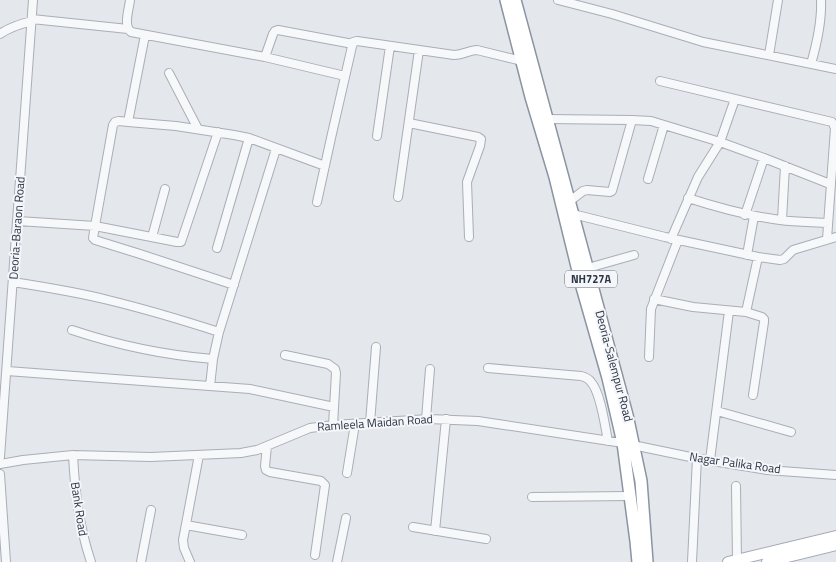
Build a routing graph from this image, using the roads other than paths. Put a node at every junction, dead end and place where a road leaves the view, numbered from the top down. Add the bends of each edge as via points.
1 (33, 0) edge
2 (130, 0) edge
3 (506, 0) edge
4 (515, 0) edge
5 (558, 0) edge
6 (778, 0) edge
7 (821, 0) edge
8 (32, 20) junction
9 (128, 29) junction
10 (0, 34) edge
11 (145, 35) junction
12 (352, 44) junction
13 (390, 46) junction
14 (419, 50) junction
15 (769, 55) junction
16 (266, 57) junction
17 (522, 61) junction
18 (811, 64) junction
19 (836, 69) edge
20 (169, 73) dead end
21 (345, 76) junction
22 (660, 80) dead end
23 (735, 99) junction
24 (547, 119) junction
25 (632, 120) junction
26 (128, 122) junction
27 (409, 123) junction
28 (664, 125) junction
29 (198, 129) junction
30 (218, 132) junction
31 (377, 136) dead end
32 (249, 138) junction
33 (720, 142) junction
34 (276, 149) junction
35 (764, 158) junction
36 (325, 166) junction
37 (785, 166) junction
38 (648, 180) dead end
39 (830, 184) junction
40 (165, 189) dead end
41 (398, 197) dead end
42 (688, 198) junction
43 (570, 201) junction
44 (317, 202) dead end
45 (574, 214) junction
46 (746, 214) junction
47 (754, 216) junction
48 (782, 220) junction
49 (18, 221) junction
50 (828, 223) junction
51 (95, 226) junction
52 (152, 237) junction
53 (469, 237) dead end
54 (836, 237) edge
55 (675, 239) junction
56 (827, 239) junction
57 (217, 248) dead end
58 (747, 254) junction
59 (634, 255) dead end
60 (758, 257) junction
61 (588, 268) junction
62 (13, 282) junction
63 (234, 286) junction
64 (654, 299) junction
65 (730, 311) junction
66 (746, 312) junction
67 (72, 330) dead end
68 (219, 332) junction
69 (376, 347) dead end
70 (285, 355) dead end
71 (649, 357) dead end
72 (213, 359) junction
73 (488, 368) dead end
74 (430, 369) dead end
75 (7, 372) junction
76 (3, 385) edge
77 (210, 386) junction
78 (753, 395) dead end
79 (334, 407) junction
80 (717, 412) junction
81 (426, 419) junction
82 (446, 419) junction
83 (370, 423) junction
84 (355, 424) junction
85 (333, 425) junction
86 (791, 432) dead end
87 (608, 441) junction
88 (628, 444) junction
89 (267, 446) junction
90 (73, 455) junction
91 (199, 455) junction
92 (0, 456) edge
93 (697, 458) junction
94 (710, 460) junction
95 (0, 464) edge
96 (347, 473) dead end
97 (0, 474) edge
98 (836, 475) edge
99 (736, 486) dead end
100 (630, 496) junction
101 (532, 497) dead end
102 (151, 510) dead end
103 (346, 518) dead end
104 (186, 525) junction
105 (413, 528) dead end
106 (434, 531) junction
107 (242, 536) dead end
108 (836, 536) edge
109 (486, 540) dead end
110 (836, 546) edge
111 (315, 554) dead end
112 (783, 556) edge
113 (733, 561) edge
114 (6, 562) edge
115 (91, 562) edge
116 (141, 562) edge
117 (190, 562) edge
118 (337, 562) edge
119 (638, 562) edge
120 (647, 562) edge
121 (692, 562) edge
122 (767, 562) edge

1 - 8 street, Deoria-Baraon Road
2 - 9 street
3 - 17 highway, Deoria-Salempur Road / NH727A
4 - 24 highway, Deoria-Salempur Road / NH727A
5 - 15 street via 703,42
6 - 15 street
7 - 18 street via 820,24
8 - 9 street
8 - 10 street
8 - 49 street, Deoria-Baraon Road
9 - 11 street
11 - 16 street
11 - 26 street
12 - 13 street via 357,41
12 - 16 street via 278,30 272,34
12 - 21 street
13 - 14 street
13 - 31 street
14 - 17 street via 459,55 477,50
14 - 27 street
15 - 18 street
16 - 21 street
17 - 88 highway, Deoria-Salempur Road / NH727A
18 - 19 street
20 - 29 street
21 - 36 street
22 - 23 street
23 - 33 street
23 - 39 street via 832,122 835,128
24 - 25 street
24 - 43 highway, Deoria-Salempur Road / NH727A
25 - 28 street
25 - 43 street via 612,191 587,190
26 - 29 street
26 - 51 street via 115,122 111,130
27 - 41 street
27 - 53 street via 481,139 467,182
28 - 33 street
28 - 38 street
29 - 30 street
30 - 32 street
30 - 52 street via 181,242
32 - 34 street
32 - 57 street
33 - 35 street
33 - 42 street
34 - 36 street
34 - 63 street
35 - 37 street
35 - 46 street
36 - 44 street
37 - 39 street
37 - 48 street
39 - 50 street
40 - 52 street
42 - 46 street
42 - 55 street
43 - 45 highway, Deoria-Salempur Road / NH727A
45 - 55 street
45 - 61 highway, Deoria-Salempur Road / NH727A
46 - 47 street
47 - 48 street
47 - 58 street
48 - 50 street
49 - 51 street
49 - 62 street, Deoria-Baraon Road
50 - 56 street
51 - 52 street
51 - 63 street via 97,242
54 - 56 street
55 - 58 street
55 - 64 street
56 - 60 street via 793,250 784,259
58 - 60 street
59 - 61 street
60 - 66 street
61 - 88 highway, Deoria-Salempur Road / NH727A via 627,415
62 - 68 street via 108,300
62 - 75 street, Deoria-Baraon Road
63 - 68 street
64 - 65 street
64 - 71 street via 650,316
65 - 66 street
65 - 80 street
66 - 78 street via 764,319
67 - 72 street via 146,351
68 - 72 street
69 - 83 street
70 - 79 street via 335,368
72 - 77 street
73 - 87 street via 586,378 598,397
74 - 81 street
75 - 76 street, Deoria-Baraon Road
75 - 77 street
76 - 92 street, Deoria-Baraon Road
77 - 79 street via 250,388
79 - 85 street
80 - 86 street
80 - 94 street
81 - 82 street, Ramleela Maidan Road
81 - 83 street, Ramleela Maidan Road
82 - 87 street, Ramleela Maidan Road via 478,420
82 - 106 street
83 - 84 street, Ramleela Maidan Road
84 - 85 street, Ramleela Maidan Road
84 - 96 street
85 - 89 street, Ramleela Maidan Road via 310,428
87 - 88 street, Ramleela Maidan Road
88 - 93 street, Nagar Palika Road
88 - 100 highway, Deoria-Salempur Road / NH727A
88 - 120 highway, Deoria-Salempur Road / NH727A via 641,481
89 - 91 street, Ramleela Maidan Road via 241,453
89 - 111 street via 266,470 321,481 324,485
90 - 91 street, Ramleela Maidan Road
90 - 95 street, Ramleela Maidan Road
90 - 115 street, Bank Road via 83,540
91 - 104 street
93 - 94 street, Nagar Palika Road
93 - 121 street
94 - 98 street, Nagar Palika Road via 767,470
97 - 114 street
99 - 113 street
100 - 101 street
100 - 119 highway, Deoria-Salempur Road / NH727A
102 - 116 street
103 - 118 street
104 - 107 street
104 - 117 street via 183,540
105 - 106 street
106 - 109 street
108 - 112 main road
110 - 112 main road
112 - 113 main road
112 - 122 main road

